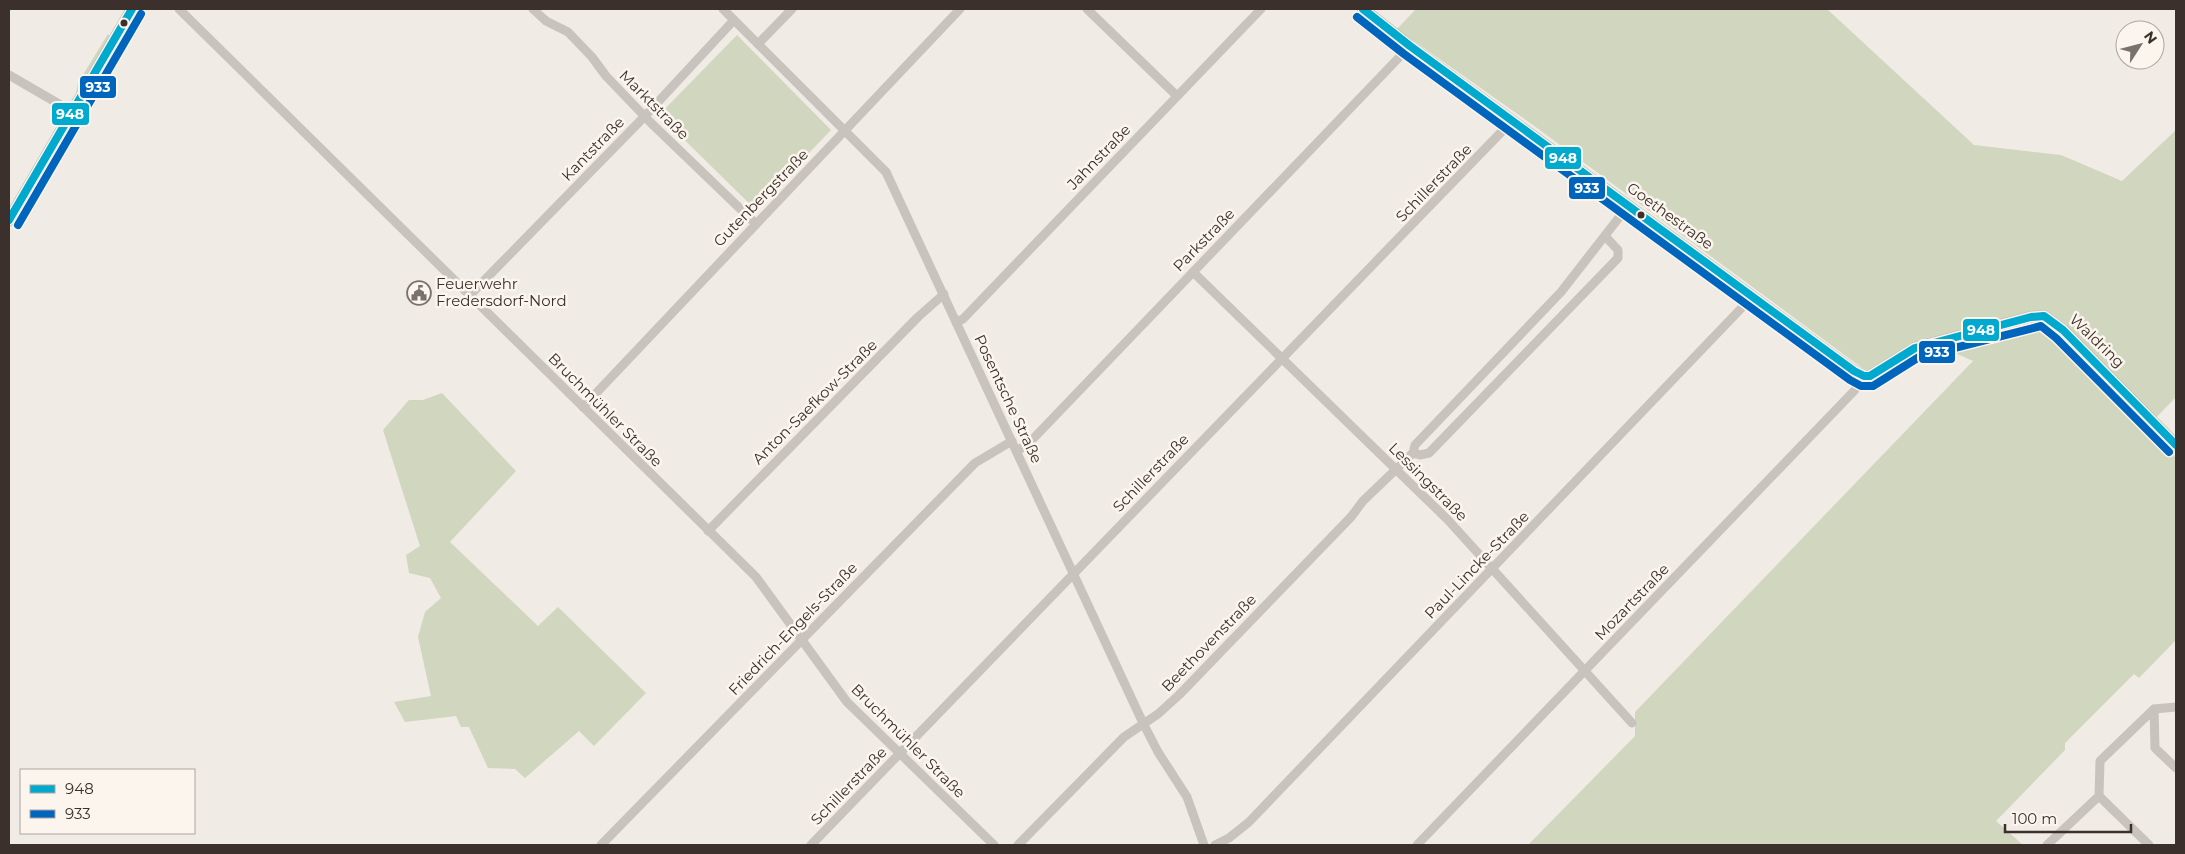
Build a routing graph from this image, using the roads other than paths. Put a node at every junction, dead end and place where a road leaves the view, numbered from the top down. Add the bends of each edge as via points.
1 (132, 9) edge
2 (179, 9) edge
3 (532, 9) edge
4 (723, 9) edge
5 (792, 9) edge
6 (960, 9) edge
7 (1087, 9) edge
8 (1261, 9) edge
9 (1364, 9) edge
10 (734, 20) junction
11 (758, 44) junction
12 (1410, 46) junction
13 (9, 75) edge
14 (1177, 96) junction
15 (71, 111) junction
16 (645, 116) junction
17 (1512, 121) junction
18 (845, 130) junction
19 (1628, 206) junction
20 (9, 220) edge
21 (755, 223) junction
22 (1605, 236) junction
23 (1193, 272) junction
24 (944, 294) junction
25 (469, 296) junction
26 (1753, 296) junction
27 (956, 322) junction
28 (1283, 358) junction
29 (1864, 376) junction
30 (582, 407) junction
31 (1012, 441) junction
32 (2176, 445) edge
33 (1017, 451) junction
34 (1413, 453) junction
35 (1396, 469) junction
36 (708, 531) junction
37 (1493, 569) junction
38 (1073, 573) junction
39 (801, 640) junction
40 (1584, 671) junction
41 (2176, 707) edge
42 (2154, 709) junction
43 (1143, 723) junction
44 (1632, 723) dead end
45 (900, 754) junction
46 (2176, 768) edge
47 (2099, 796) junction
48 (601, 845) edge
49 (811, 845) edge
50 (994, 845) edge
51 (1018, 845) edge
52 (1204, 845) edge
53 (1215, 845) edge
54 (1417, 845) edge
55 (2047, 845) edge
56 (2149, 845) edge

1 - 15 street
2 - 25 street, Bruchmühler Straße
3 - 16 street, Marktstraße via 546,21 568,32
4 - 10 street, Posentsche Straße
5 - 11 street
6 - 18 street, Gutenbergstraße
7 - 14 street
8 - 14 street, Jahnstraße
9 - 12 street, Goethestraße
10 - 11 street, Posentsche Straße
10 - 16 street, Kantstraße
11 - 18 street, Posentsche Straße
12 - 17 street, Goethestraße
12 - 23 street, Parkstraße
13 - 15 street
14 - 27 street, Jahnstraße
15 - 20 street
16 - 21 street, Marktstraße
16 - 25 street, Kantstraße
17 - 19 street, Goethestraße
17 - 28 street, Schillerstraße
18 - 21 street, Gutenbergstraße
18 - 24 street, Posentsche Straße via 886,172
19 - 22 street, Beethovenstraße
19 - 26 street, Goethestraße
21 - 30 street, Gutenbergstraße
22 - 34 street, Beethovenstraße via 1561,292 1415,444
22 - 34 street, Beethovenstraße via 1618,250 1618,258 1429,453
23 - 28 street, Lessingstraße
23 - 33 street, Parkstraße via 1030,442
24 - 27 street, Posentsche Straße
24 - 36 street, Anton-Saefkow-Straße
25 - 30 street, Bruchmühler Straße
26 - 29 street, Goethestraße
26 - 37 street, Paul-Lincke-Straße
27 - 31 street, Posentsche Straße
28 - 35 street, Lessingstraße
28 - 38 street, Schillerstraße
29 - 32 street, Waldring via 1876,373 1915,348 2044,316 2063,330
29 - 40 street, Mozartstraße via 1854,392
30 - 36 street, Bruchmühler Straße
31 - 33 street, Posentsche Straße
31 - 39 street, Friedrich-Engels-Straße via 975,463
33 - 38 street, Posentsche Straße
34 - 35 street, Beethovenstraße
35 - 37 street, Lessingstraße
35 - 43 street, Beethovenstraße via 1178,695
36 - 39 street, Bruchmühler Straße via 764,588
37 - 40 street, Lessingstraße
37 - 53 street, Paul-Lincke-Straße via 1249,822
38 - 43 street, Posentsche Straße
38 - 45 street, Schillerstraße
39 - 45 street, Bruchmühler Straße via 847,702
39 - 48 street, Friedrich-Engels-Straße
40 - 44 street, Lessingstraße
40 - 54 street, Mozartstraße
41 - 42 street
42 - 46 street via 2155,748
42 - 47 street via 2100,762
43 - 51 street, Beethovenstraße via 1124,736
43 - 52 street, Posentsche Straße via 1187,796
45 - 49 street, Schillerstraße
45 - 50 street, Bruchmühler Straße
47 - 55 street
47 - 56 street

